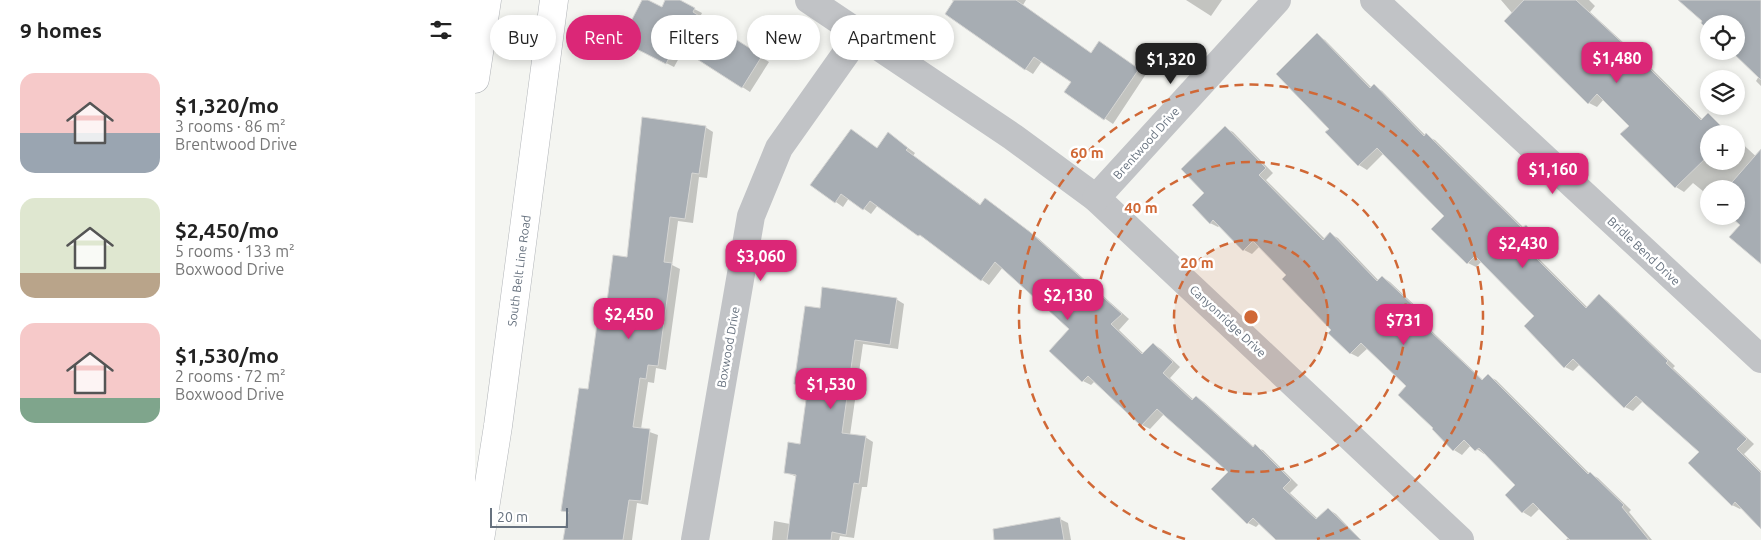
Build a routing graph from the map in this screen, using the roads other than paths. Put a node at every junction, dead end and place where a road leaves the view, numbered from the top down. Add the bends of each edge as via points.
1 (487, 0) edge
2 (554, 0) edge
3 (809, 0) edge
4 (1277, 0) edge
5 (1374, 0) edge
6 (830, 15) edge
7 (841, 60) edge
8 (897, 60) edge
9 (475, 79) edge
10 (1096, 198) junction
11 (1761, 359) edge
12 (480, 540) edge
13 (695, 540) edge
14 (1460, 540) edge

1 - 9 main road
2 - 12 main road, South Belt Line Road
3 - 6 street, Canyonridge Drive
4 - 10 street, Brentwood Drive
5 - 11 street, Bridle Bend Drive
7 - 13 street, Boxwood Drive via 779,148 751,216
8 - 10 street, Canyonridge Drive via 1013,137
10 - 14 street, Canyonridge Drive

